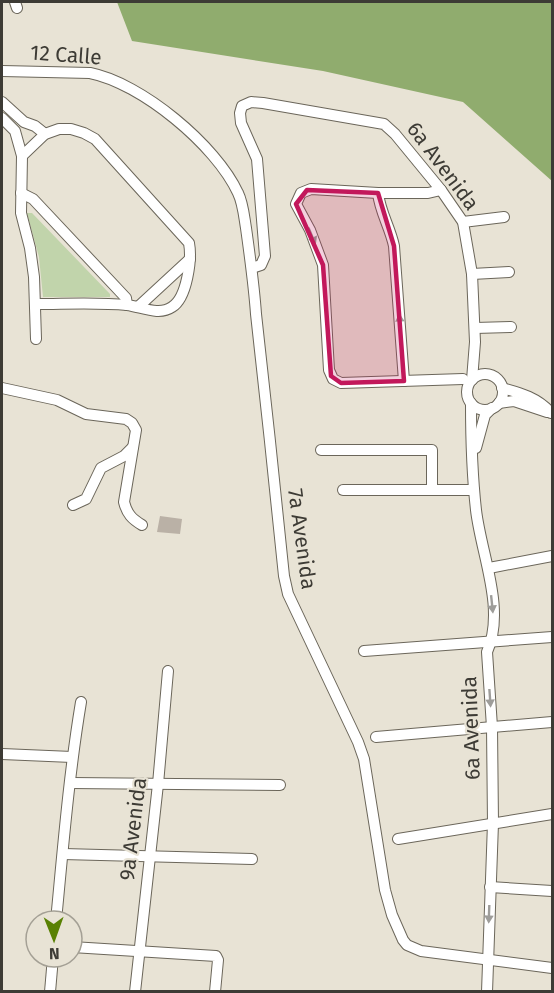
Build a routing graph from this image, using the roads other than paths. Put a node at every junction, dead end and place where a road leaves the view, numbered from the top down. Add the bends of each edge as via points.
1 (2, 71) edge
2 (2, 102) edge
3 (2, 118) edge
4 (24, 122) junction
5 (185, 126) joint
6 (15, 131) junction
7 (45, 134) junction
8 (22, 156) junction
9 (441, 190) junction
10 (21, 193) junction
11 (378, 193) junction
12 (504, 217) dead end
13 (463, 222) junction
14 (190, 259) junction
15 (252, 268) junction
16 (510, 272) dead end
17 (472, 274) junction
18 (35, 304) junction
19 (133, 306) junction
20 (511, 327) dead end
21 (475, 328) junction
22 (36, 339) dead end
23 (475, 342) junction
24 (488, 374) junction
25 (467, 379) junction
26 (404, 381) junction
27 (2, 388) edge
28 (502, 388) junction
29 (471, 403) junction
30 (495, 406) junction
31 (552, 414) edge
32 (133, 446) junction
33 (321, 450) dead end
34 (472, 466) junction
35 (343, 490) dead end
36 (432, 490) junction
37 (474, 490) junction
38 (73, 505) dead end
39 (142, 525) dead end
40 (552, 556) edge
41 (489, 568) junction
42 (552, 637) edge
43 (492, 641) junction
44 (364, 651) dead end
45 (168, 671) dead end
46 (81, 702) dead end
47 (552, 722) edge
48 (492, 727) junction
49 (376, 737) dead end
50 (2, 754) edge
51 (72, 757) junction
52 (71, 783) junction
53 (158, 784) junction
54 (280, 785) dead end
55 (552, 814) edge
56 (493, 823) junction
57 (398, 839) dead end
58 (63, 855) junction
59 (149, 856) junction
60 (252, 859) dead end
61 (490, 887) junction
62 (552, 891) edge
63 (57, 909) edge
64 (84, 948) edge
65 (139, 951) junction
66 (489, 960) junction
67 (552, 968) edge
68 (52, 969) edge
69 (50, 992) edge
70 (135, 992) edge
71 (215, 992) edge
72 (487, 992) edge

1 - 5 street, 12 Calle via 102,76 128,88
2 - 4 street
3 - 6 street
4 - 6 street
4 - 7 street
5 - 15 street, 7a Avenida via 238,191
6 - 8 street
7 - 8 street
7 - 14 street via 71,129 95,139 189,243
8 - 10 street
9 - 11 street
9 - 13 street, 6a Avenida
9 - 15 street, 6a Avenida via 384,124 251,102 240,110 241,123 257,159 265,256 261,266
10 - 18 street
10 - 19 street via 41,207
26 -> 11 street via 394,246
11 -> 26 street via 311,189 301,193 296,204 323,266 333,379 341,383
12 - 13 street
13 - 17 street, 6a Avenida
14 - 19 street
14 - 19 street via 183,295 177,304 163,311
15 - 66 street, 7a Avenida via 284,576 288,594 364,759 392,915 403,940 413,948
16 - 17 street
17 - 21 street, 6a Avenida
18 - 19 street
18 - 22 street
20 - 21 street
21 - 23 street, 6a Avenida
23 - 24 street, 6a Avenida
23 - 25 street, 6a Avenida
24 - 25 street
24 - 28 street
25 - 26 street
25 - 29 street
27 - 32 street via 57,400 86,414 126,419 136,429
28 - 30 street
28 - 31 street via 532,398
29 - 30 street via 481,409
29 - 34 street, 6a Avenida
30 - 31 street via 514,401
30 - 34 street, 6a Avenida via 482,422
32 - 38 street via 124,456 101,468 86,499
32 - 39 street via 124,502 132,519
33 - 36 street via 432,450
34 - 37 street, 6a Avenida
35 - 36 street
36 - 37 street
37 - 41 street, 6a Avenida
40 - 41 street
41 -> 43 street, 6a Avenida
42 - 43 street
43 - 44 street
43 -> 48 street, 6a Avenida via 487,652
45 - 53 street, 9a Avenida
46 - 51 street
47 - 48 street
48 - 49 street
48 - 56 street, 6a Avenida
50 - 51 street
51 - 52 street
52 - 53 street
52 - 58 street
53 - 54 street
53 - 59 street, 9a Avenida
55 - 56 street
56 - 57 street
56 - 61 street, 6a Avenida
58 - 59 street
58 - 63 street
59 - 60 street
59 - 65 street, 9a Avenida
61 - 62 street
61 -> 66 street, 6a Avenida
64 - 65 street
65 - 70 street, 9a Avenida
65 - 71 street via 216,956
66 - 67 street, 7a Avenida
66 - 72 street, 6a Avenida
68 - 69 street

